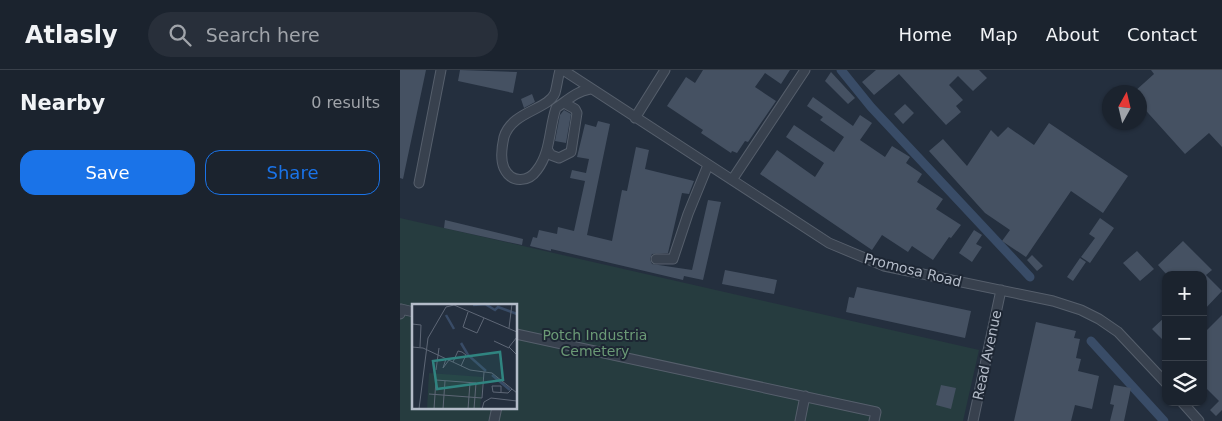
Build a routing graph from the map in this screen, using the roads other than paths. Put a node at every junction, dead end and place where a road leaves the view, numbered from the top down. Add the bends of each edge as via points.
1 (441, 70) edge
2 (561, 70) edge
3 (665, 70) edge
4 (805, 70) edge
5 (590, 89) junction
6 (566, 104) junction
7 (635, 118) junction
8 (547, 149) junction
9 (708, 165) junction
10 (732, 180) junction
11 (420, 183) dead end
12 (656, 259) dead end
13 (1000, 290) junction
14 (412, 312) edge
15 (400, 314) edge
16 (518, 334) edge
17 (1162, 379) edge
18 (805, 396) junction
19 (1186, 406) edge
20 (497, 408) edge
21 (494, 421) edge
22 (800, 421) edge
23 (874, 421) edge
24 (973, 421) edge
25 (1199, 421) edge

1 - 11 street
2 - 5 street, Promosa Road
2 - 8 street via 550,100 522,115 510,126 503,144 503,167 511,177 522,180 530,177 538,170
3 - 7 street
4 - 10 street
5 - 6 street via 574,93
5 - 7 street, Promosa Road
6 - 8 street via 556,108
6 - 8 street via 577,113 570,152 559,158
7 - 9 street, Promosa Road
9 - 10 street, Promosa Road
9 - 12 street via 673,259
10 - 13 street, Promosa Road via 829,243 868,261
13 - 17 street, Promosa Road via 1053,301 1099,319 1118,332
13 - 24 street, Read Avenue
14 - 15 street via 401,309
16 - 18 street
18 - 22 street
18 - 23 street via 876,412
19 - 25 street
20 - 21 street

